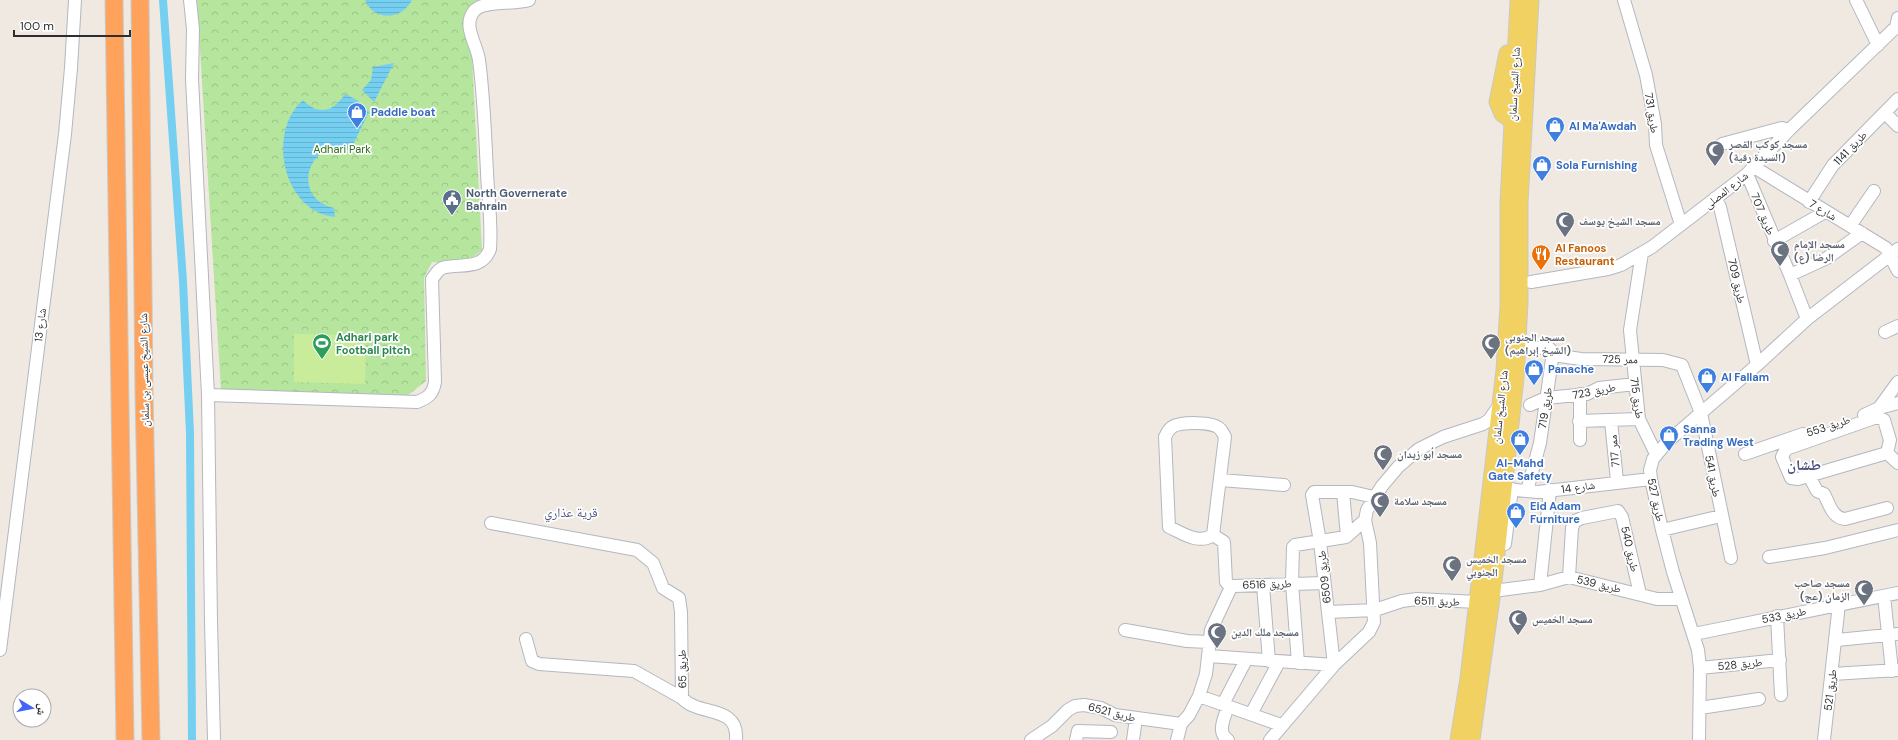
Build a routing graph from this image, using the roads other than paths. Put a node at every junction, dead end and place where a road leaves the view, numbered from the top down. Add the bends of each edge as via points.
1 (75, 0) edge
2 (114, 0) edge
3 (140, 0) edge
4 (190, 0) edge
5 (528, 0) edge
6 (1509, 0) edge
7 (1518, 0) edge
8 (1531, 0) edge
9 (1624, 0) edge
10 (1856, 0) edge
11 (1897, 24) edge
12 (1878, 45) junction
13 (1898, 99) edge
14 (1526, 104) junction
15 (1885, 113) junction
16 (1512, 121) junction
17 (1898, 126) edge
18 (1789, 130) junction
19 (1722, 144) dead end
20 (1750, 171) junction
21 (1874, 191) dead end
22 (1715, 198) junction
23 (1809, 202) junction
24 (1825, 212) junction
25 (1681, 225) junction
26 (1850, 226) junction
27 (1862, 233) junction
28 (1774, 241) junction
29 (1894, 252) edge
30 (1642, 253) junction
31 (1898, 271) edge
32 (1790, 275) junction
33 (1531, 282) junction
34 (1807, 319) junction
35 (1898, 326) edge
36 (1885, 332) dead end
37 (1527, 348) junction
38 (1553, 355) junction
39 (1632, 359) junction
40 (1756, 365) junction
41 (1684, 369) joint
42 (1516, 378) junction
43 (1898, 382) edge
44 (1635, 384) junction
45 (1580, 394) junction
46 (208, 395) junction
47 (1546, 398) junction
48 (1501, 403) junction
49 (1898, 403) edge
50 (1530, 405) dead end
51 (1879, 408) junction
52 (1701, 413) junction
53 (1639, 419) junction
54 (1579, 421) junction
55 (1612, 421) junction
56 (1473, 428) junction
57 (1647, 437) junction
58 (1580, 440) dead end
59 (1666, 442) junction
60 (1496, 446) junction
61 (1782, 447) junction
62 (1887, 453) junction
63 (1656, 454) junction
64 (1745, 454) dead end
65 (1898, 463) edge
66 (1809, 476) junction
67 (1651, 478) junction
68 (1220, 480) junction
69 (1617, 482) junction
70 (1284, 485) dead end
71 (1508, 489) junction
72 (1550, 490) junction
73 (1527, 491) junction
74 (1343, 492) junction
75 (1374, 497) junction
76 (1887, 508) dead end
77 (1721, 516) junction
78 (1365, 520) junction
79 (491, 523) dead end
80 (1662, 530) junction
81 (1898, 530) edge
82 (1213, 536) junction
83 (1347, 536) junction
84 (1320, 542) junction
85 (1769, 557) dead end
86 (1731, 558) dead end
87 (1569, 577) junction
88 (1292, 583) junction
89 (1324, 583) junction
90 (1263, 585) junction
91 (1540, 585) junction
92 (1231, 587) junction
93 (1493, 591) junction
94 (1898, 593) edge
95 (1640, 594) junction
96 (1884, 596) junction
97 (1681, 599) junction
98 (1477, 602) junction
99 (1839, 604) junction
100 (1328, 612) junction
101 (1375, 614) junction
102 (1777, 616) junction
103 (1125, 630) dead end
104 (1694, 634) junction
105 (1893, 635) edge
106 (526, 639) dead end
107 (1836, 640) junction
108 (1208, 642) junction
109 (0, 650) edge
110 (1209, 656) junction
111 (1246, 660) junction
112 (1780, 660) junction
113 (1274, 662) junction
114 (1298, 663) junction
115 (1334, 665) junction
116 (1700, 668) junction
117 (1895, 671) edge
118 (1832, 674) junction
119 (1781, 694) dead end
120 (1199, 696) junction
121 (682, 698) junction
122 (1759, 699) dead end
123 (1226, 705) junction
124 (1700, 708) junction
125 (1116, 714) junction
126 (1251, 714) junction
127 (1136, 718) junction
128 (1181, 724) junction
129 (1281, 725) junction
130 (1474, 725) junction
131 (1077, 735) edge
132 (1111, 736) edge
133 (1224, 736) edge
134 (1462, 739) edge
135 (125, 740) edge
136 (151, 740) edge
137 (214, 740) edge
138 (736, 740) edge
139 (1031, 740) edge
140 (1133, 740) edge
141 (1177, 740) edge
142 (1270, 740) edge
143 (1475, 740) edge
144 (1699, 740) edge
145 (1824, 740) edge

1 - 109 street, شارع 13 via 65,134
2 - 135 highway
3 - 136 highway, شارع الشيخ عيسى بن سلمان
4 - 46 street
5 - 46 street via 498,3 477,18 474,39 482,86 492,256 486,266 476,270 461,268 451,271 441,276 436,283 433,295 435,382 430,396 417,402
6 - 16 main road via 1506,63 1497,102 1502,114
7 - 16 main road, شارع الشيخ سلمان
8 - 14 main road, شارع الشيخ سلمان
9 - 25 street, طريق 731 via 1646,75 1656,145
10 - 12 street
11 - 12 street, شارع المصلى
12 - 18 street, شارع المصلى
13 - 15 street, طريق 1141
14 - 33 main road via 1530,111 1532,127 1528,211
14 - 42 main road, شارع الشيخ سلمان via 1520,203 1520,303
15 - 17 street
15 - 23 street, طريق 1141 via 1833,165
16 - 48 main road, شارع الشيخ سلمان via 1508,202 1508,305
18 - 19 street via 1782,128
18 - 20 street, شارع المصلى
20 - 22 street, شارع المصلى
20 - 23 street, شارع 7
20 - 28 street, طريق 707
21 - 26 street
22 - 25 street, شارع المصلى
22 - 40 street, طريق 709 via 1720,207
23 - 24 street, شارع 7
24 - 26 street, شارع 7
24 - 28 street
25 - 30 street, شارع المصلى
26 - 27 street, شارع 7
27 - 29 street, شارع 7
27 - 32 street via 1827,258
28 - 32 street, طريق 707
29 - 31 street
29 - 34 street, طريق 527
30 - 33 street, شارع المصلى via 1597,272
30 - 39 street, طريق 715 via 1630,330
32 - 34 street, طريق 707
33 - 37 main road
34 - 40 street, طريق 527
35 - 36 street
37 - 38 street via 1550,348
37 - 42 main road
38 - 39 street, ممر 725
38 - 47 street, طريق 719
39 - 41 street, ممر 725 via 1663,360 1682,365
39 - 44 street, طريق 715
40 - 52 street, طريق 527
41 - 52 street, طريق 541
42 - 71 main road, شارع الشيخ سلمان
43 - 51 street, طريق 553
44 - 45 street, طريق 723 via 1599,388 1590,393
44 - 53 street, طريق 715
45 - 47 street, طريق 723
45 - 54 street
46 - 137 street
47 - 50 street, طريق 723
47 - 73 street, طريق 719 via 1540,443
48 - 56 street via 1489,420
48 - 60 main road, شارع الشيخ سلمان
49 - 51 street
51 - 61 street, طريق 553
52 - 59 street, طريق 527
52 - 77 street, طريق 541
53 - 55 street, ممر 717
53 - 57 street, طريق 715
54 - 55 street, ممر 717
54 - 58 street
55 - 69 street, ممر 717
56 - 60 street via 1490,436
56 - 75 street via 1443,437 1418,449 1398,467
57 - 59 street
57 - 63 street, طريق 715
59 - 63 street, طريق 527
60 - 98 main road, شارع الشيخ سلمان
61 - 62 street via 1792,446 1877,417 1884,420 1890,440
61 - 64 street, طريق 553
61 - 66 street via 1782,457 1791,478
62 - 65 street
62 - 66 street
63 - 67 street, طريق 527 via 1651,464
66 - 76 street via 1817,491 1824,494 1834,513 1840,518 1845,519
67 - 69 street, شارع 14
67 - 80 street, طريق 527
68 - 70 street
68 - 82 street
68 - 82 street via 1225,437 1220,429 1214,425 1198,423 1179,425 1169,430 1165,437 1169,526 1192,538 1208,539
69 - 72 street, شارع 14
71 - 73 street, شارع 14
71 - 93 main road, شارع الشيخ سلمان
72 - 73 street, شارع 14
72 - 91 street
74 - 75 street
74 - 83 street
74 - 84 street, طريق 6509 via 1312,493
75 - 78 street
77 - 80 street
77 - 86 street, طريق 541
78 - 83 street
78 - 101 street via 1370,543
79 - 121 street, طريق 65 via 637,550 653,563 664,588 679,598
80 - 97 street, طريق 527
81 - 85 street via 1825,548
82 - 92 street via 1224,542 1226,582
83 - 84 street
84 - 88 street via 1292,547
84 - 89 street, طريق 6509
87 - 91 street, طريق 539
87 - 95 street, طريق 539
87 - 95 street, طريق 540 via 1572,528 1575,521 1618,511 1622,517
88 - 89 street, طريق 6516
88 - 90 street, طريق 6516
88 - 114 street
89 - 100 street, طريق 6509
90 - 92 street, طريق 6516
90 - 113 street
91 - 93 street, طريق 539
92 - 108 street, طريق 6516
93 - 130 main road, شارع الشيخ سلمان
94 - 96 street, طريق 533
95 - 97 street, طريق 539 via 1657,599
96 - 99 street, طريق 533
96 - 105 street
97 - 104 street, طريق 527
98 - 101 street, طريق 6511 via 1417,599 1402,601
98 - 134 main road, شارع الشيخ سلمان
99 - 102 street, طريق 533
99 - 107 street, طريق 521
100 - 101 street, طريق 6509
100 - 115 street, طريق 6509
101 - 115 street via 1369,632
102 - 104 street, طريق 533
102 - 112 street
103 - 108 street via 1186,641
104 - 116 street, طريق 527
105 - 107 street
105 - 117 street
106 - 121 street via 532,661 539,664 634,671
107 - 118 street, طريق 521
108 - 110 street, طريق 6516
110 - 111 street
110 - 120 street, طريق 6516
111 - 113 street
111 - 123 street
112 - 116 street, طريق 528
112 - 119 street
113 - 114 street
113 - 126 street
114 - 115 street
115 - 129 street
116 - 124 street, طريق 527
117 - 118 street
118 - 145 street, طريق 521
120 - 123 street
120 - 128 street, طريق 6516
121 - 138 street, طريق 65 via 689,704 731,720 735,726
122 - 124 street
123 - 126 street
123 - 133 street
124 - 144 street, طريق 527
125 - 127 street, طريق 6521
125 - 132 street
125 - 139 street, طريق 6521 via 1101,708 1075,706
126 - 129 street
127 - 128 street, طريق 6521
127 - 140 street
128 - 141 street, طريق 6516
129 - 142 street
130 - 134 main road, شارع الشيخ سلمان
130 - 143 main road
131 - 132 street

